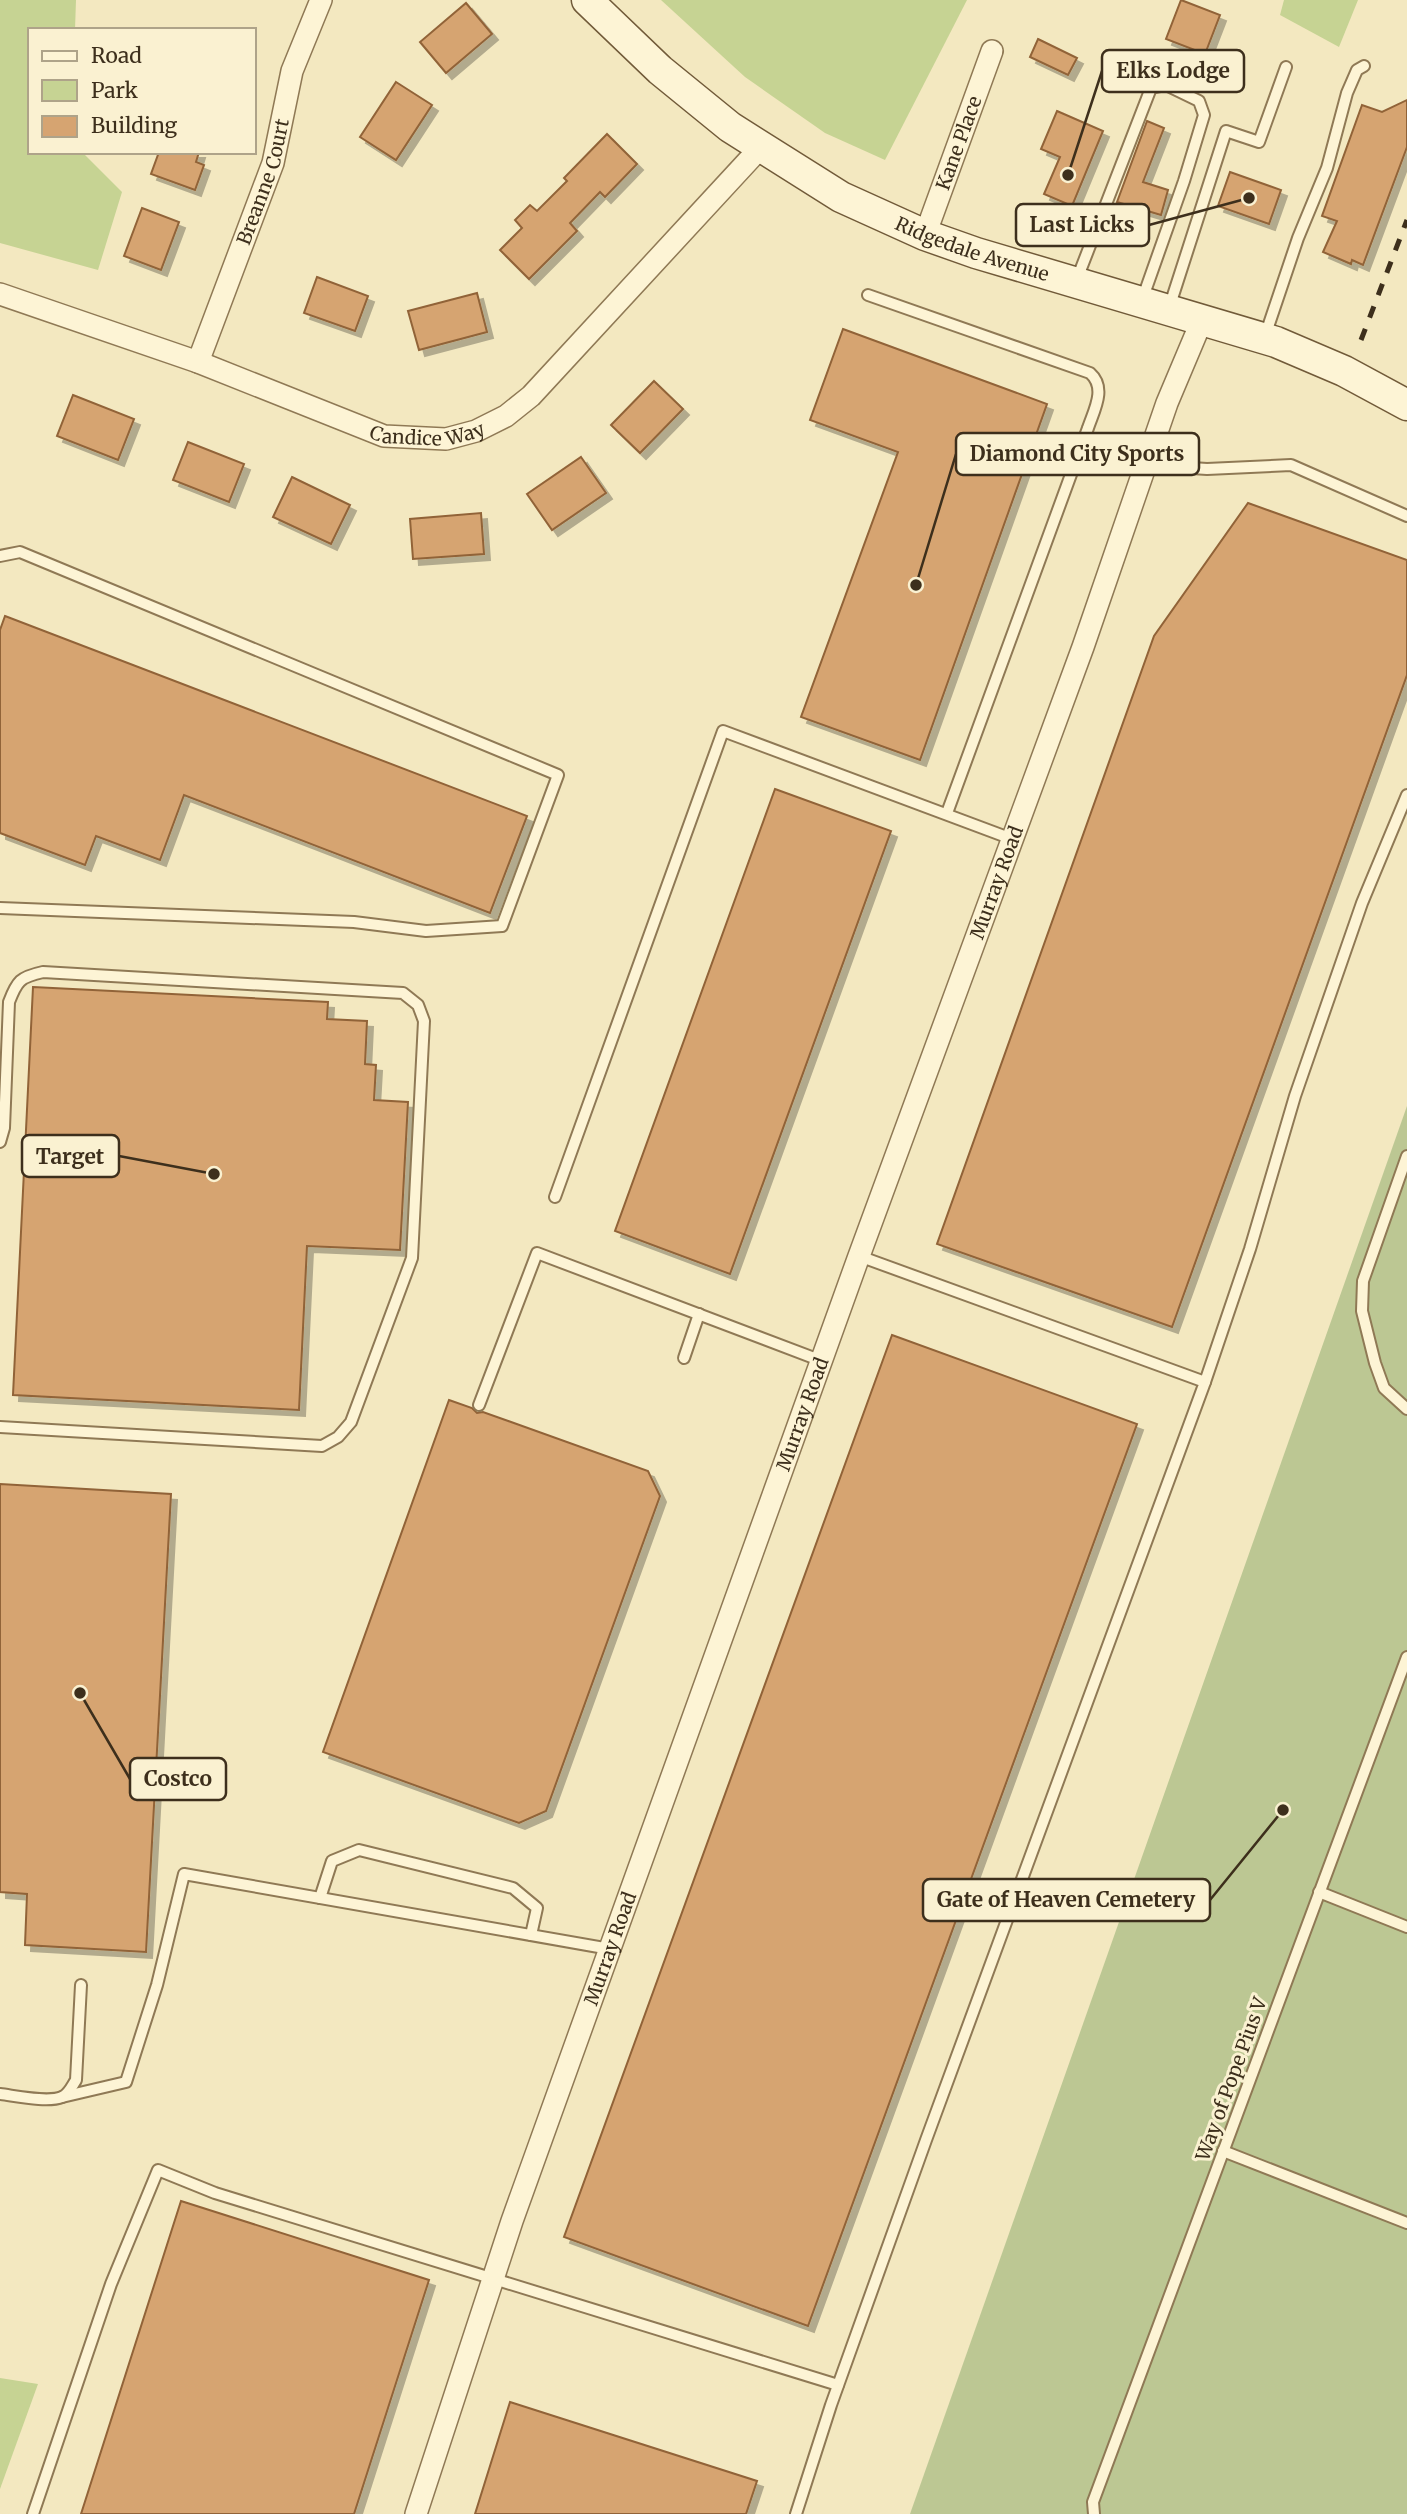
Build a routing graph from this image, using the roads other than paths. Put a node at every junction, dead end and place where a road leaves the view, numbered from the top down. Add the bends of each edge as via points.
1 (321, 0) edge
2 (587, 0) edge
3 (992, 51) dead end
4 (1364, 66) dead end
5 (1286, 67) dead end
6 (760, 148) junction
7 (925, 235) junction
8 (1075, 283) junction
9 (0, 294) edge
10 (868, 295) dead end
11 (1155, 306) junction
12 (1202, 320) junction
13 (1264, 339) junction
14 (198, 362) junction
15 (1407, 405) edge
16 (1146, 465) junction
17 (1407, 516) edge
18 (0, 556) edge
19 (1407, 795) edge
20 (947, 813) junction
21 (1012, 839) junction
22 (0, 908) edge
23 (0, 1142) edge
24 (1407, 1156) edge
25 (555, 1197) dead end
26 (859, 1256) junction
27 (699, 1314) junction
28 (684, 1358) dead end
29 (822, 1361) junction
30 (1205, 1382) junction
31 (479, 1405) dead end
32 (1407, 1409) edge
33 (0, 1427) edge
34 (1407, 1657) edge
35 (1319, 1892) junction
36 (320, 1898) junction
37 (1407, 1927) edge
38 (531, 1935) junction
39 (610, 1950) junction
40 (81, 1985) dead end
41 (0, 2094) edge
42 (62, 2097) junction
43 (1223, 2151) junction
44 (1407, 2223) edge
45 (493, 2279) junction
46 (838, 2385) junction
47 (33, 2514) edge
48 (416, 2514) edge
49 (796, 2514) edge
50 (1094, 2514) edge

1 - 14 street, Breanne Court via 292,71 273,163
2 - 6 main road, Ridgedale Avenue via 660,70
3 - 7 street, Kane Place
4 - 13 lane via 1357,70 1347,93 1326,168
5 - 11 lane via 1259,142 1226,131
6 - 7 main road, Ridgedale Avenue via 841,197
6 - 14 street, Candice Way via 531,396 476,431 446,439 384,436
7 - 8 main road, Ridgedale Avenue
8 - 11 main road, Ridgedale Avenue
8 - 11 lane via 1151,89 1166,85 1199,101 1204,115
9 - 14 street, Candice Way
10 - 20 lane via 1090,373 1100,392
11 - 12 main road, Ridgedale Avenue
12 - 13 main road, Ridgedale Avenue
12 - 16 street, Murray Road
13 - 15 main road, Ridgedale Avenue via 1344,371
16 - 17 lane via 1207,469 1291,465
16 - 21 street, Murray Road
18 - 22 lane via 20,552 558,775 502,926 426,931 355,922
19 - 30 lane via 1362,903 1294,1096
20 - 21 lane
20 - 25 lane via 723,731
21 - 26 street, Murray Road
23 - 33 lane via 9,1002 16,984 27,975 43,972 403,993 418,1005 424,1021 412,1258 352,1422 338,1437 322,1446
24 - 32 lane via 1363,1281 1362,1311 1384,1388
26 - 29 street, Murray Road
26 - 30 lane
27 - 28 lane
27 - 29 lane
27 - 31 lane via 537,1253
29 - 39 street, Murray Road
30 - 46 lane
34 - 35 lane, Way of Pope Pius V
35 - 37 lane
35 - 43 lane, Way of Pope Pius V
36 - 38 lane
36 - 38 lane via 332,1861 359,1850 513,1888 537,1908
36 - 42 lane via 184,1874 157,1986 125,2082
38 - 39 lane
39 - 45 street, Murray Road
40 - 42 lane via 76,2080
41 - 42 lane
43 - 44 lane
43 - 50 lane, Way of Pope Pius V via 1093,2502
45 - 46 lane
45 - 47 lane via 215,2193 158,2170 111,2284
45 - 48 street, Murray Road
46 - 49 lane

